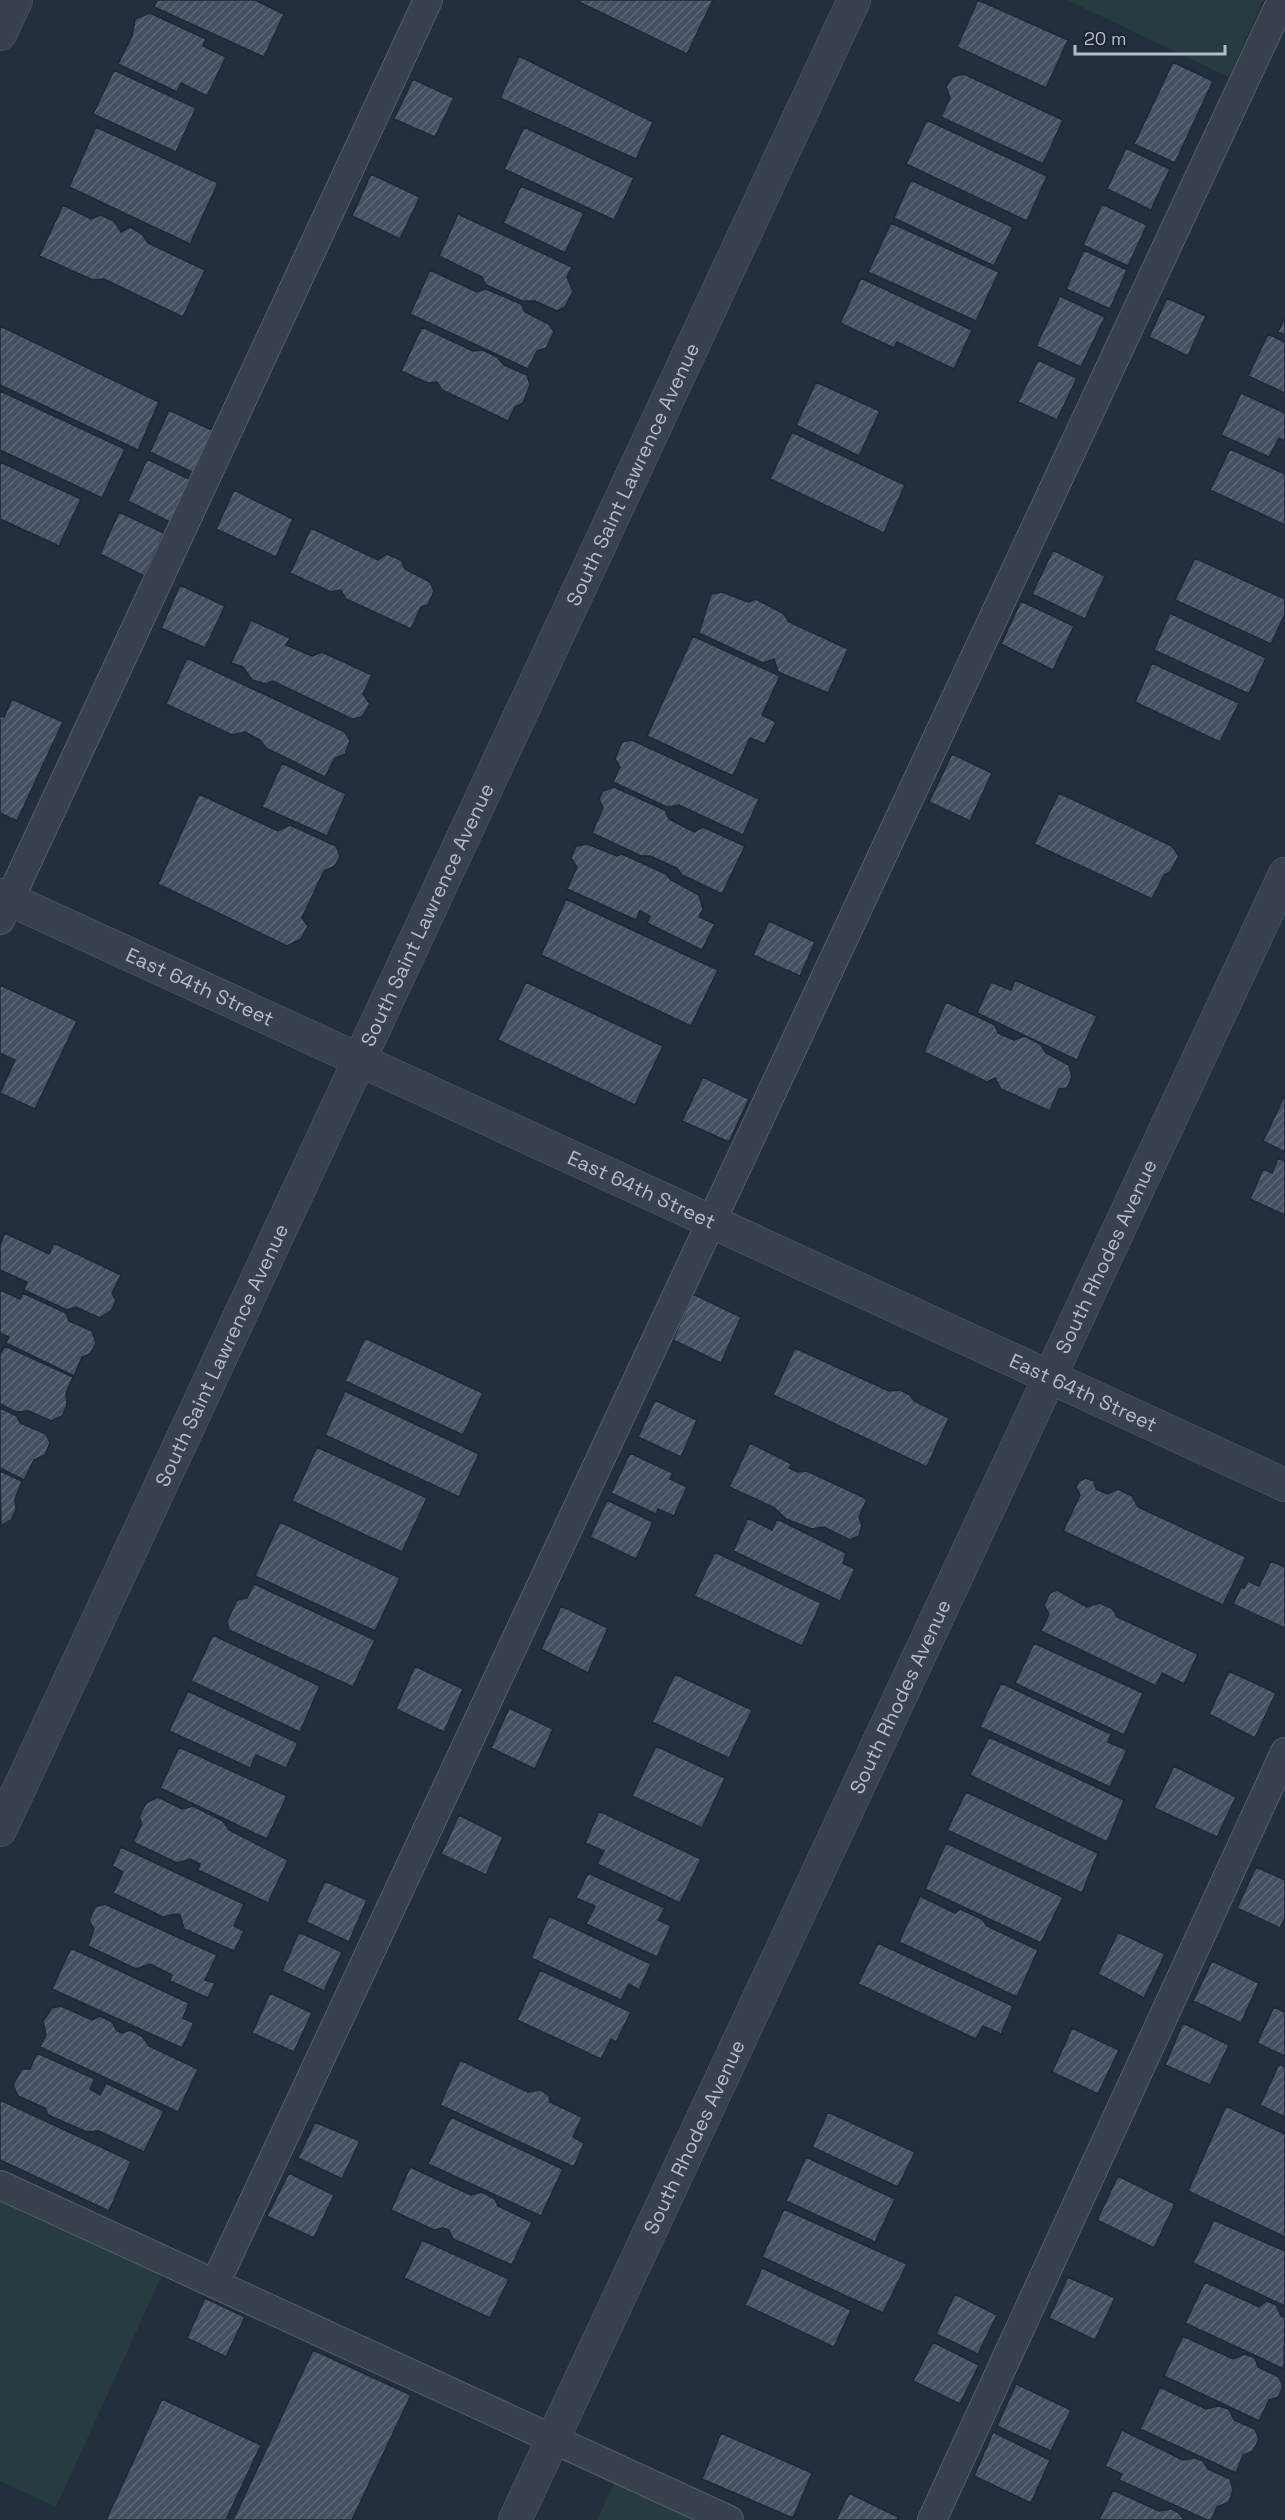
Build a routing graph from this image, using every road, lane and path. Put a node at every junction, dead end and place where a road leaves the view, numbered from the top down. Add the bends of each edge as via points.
1 (16, 0) edge
2 (428, 0) edge
3 (854, 0) edge
4 (1282, 0) edge
5 (0, 34) edge
6 (1285, 874) edge
7 (3, 905) edge
8 (359, 1059) junction
9 (711, 1222) junction
10 (1050, 1377) junction
11 (1285, 1485) edge
12 (1285, 1752) edge
13 (0, 1830) edge
14 (0, 2185) edge
15 (215, 2284) junction
16 (553, 2439) junction
17 (515, 2520) edge
18 (729, 2520) edge
19 (933, 2520) edge

1 - 5 street
2 - 7 lane
3 - 8 street, South Saint Lawrence Avenue
4 - 9 lane
6 - 10 street, South Rhodes Avenue
7 - 8 street, East 64th Street
8 - 9 street, East 64th Street
8 - 13 street, South Saint Lawrence Avenue
9 - 10 street, East 64th Street
9 - 15 lane
10 - 11 street, East 64th Street
10 - 16 street, South Rhodes Avenue
12 - 19 lane
14 - 15 lane
15 - 16 lane
16 - 17 street, South Rhodes Avenue
16 - 18 lane

